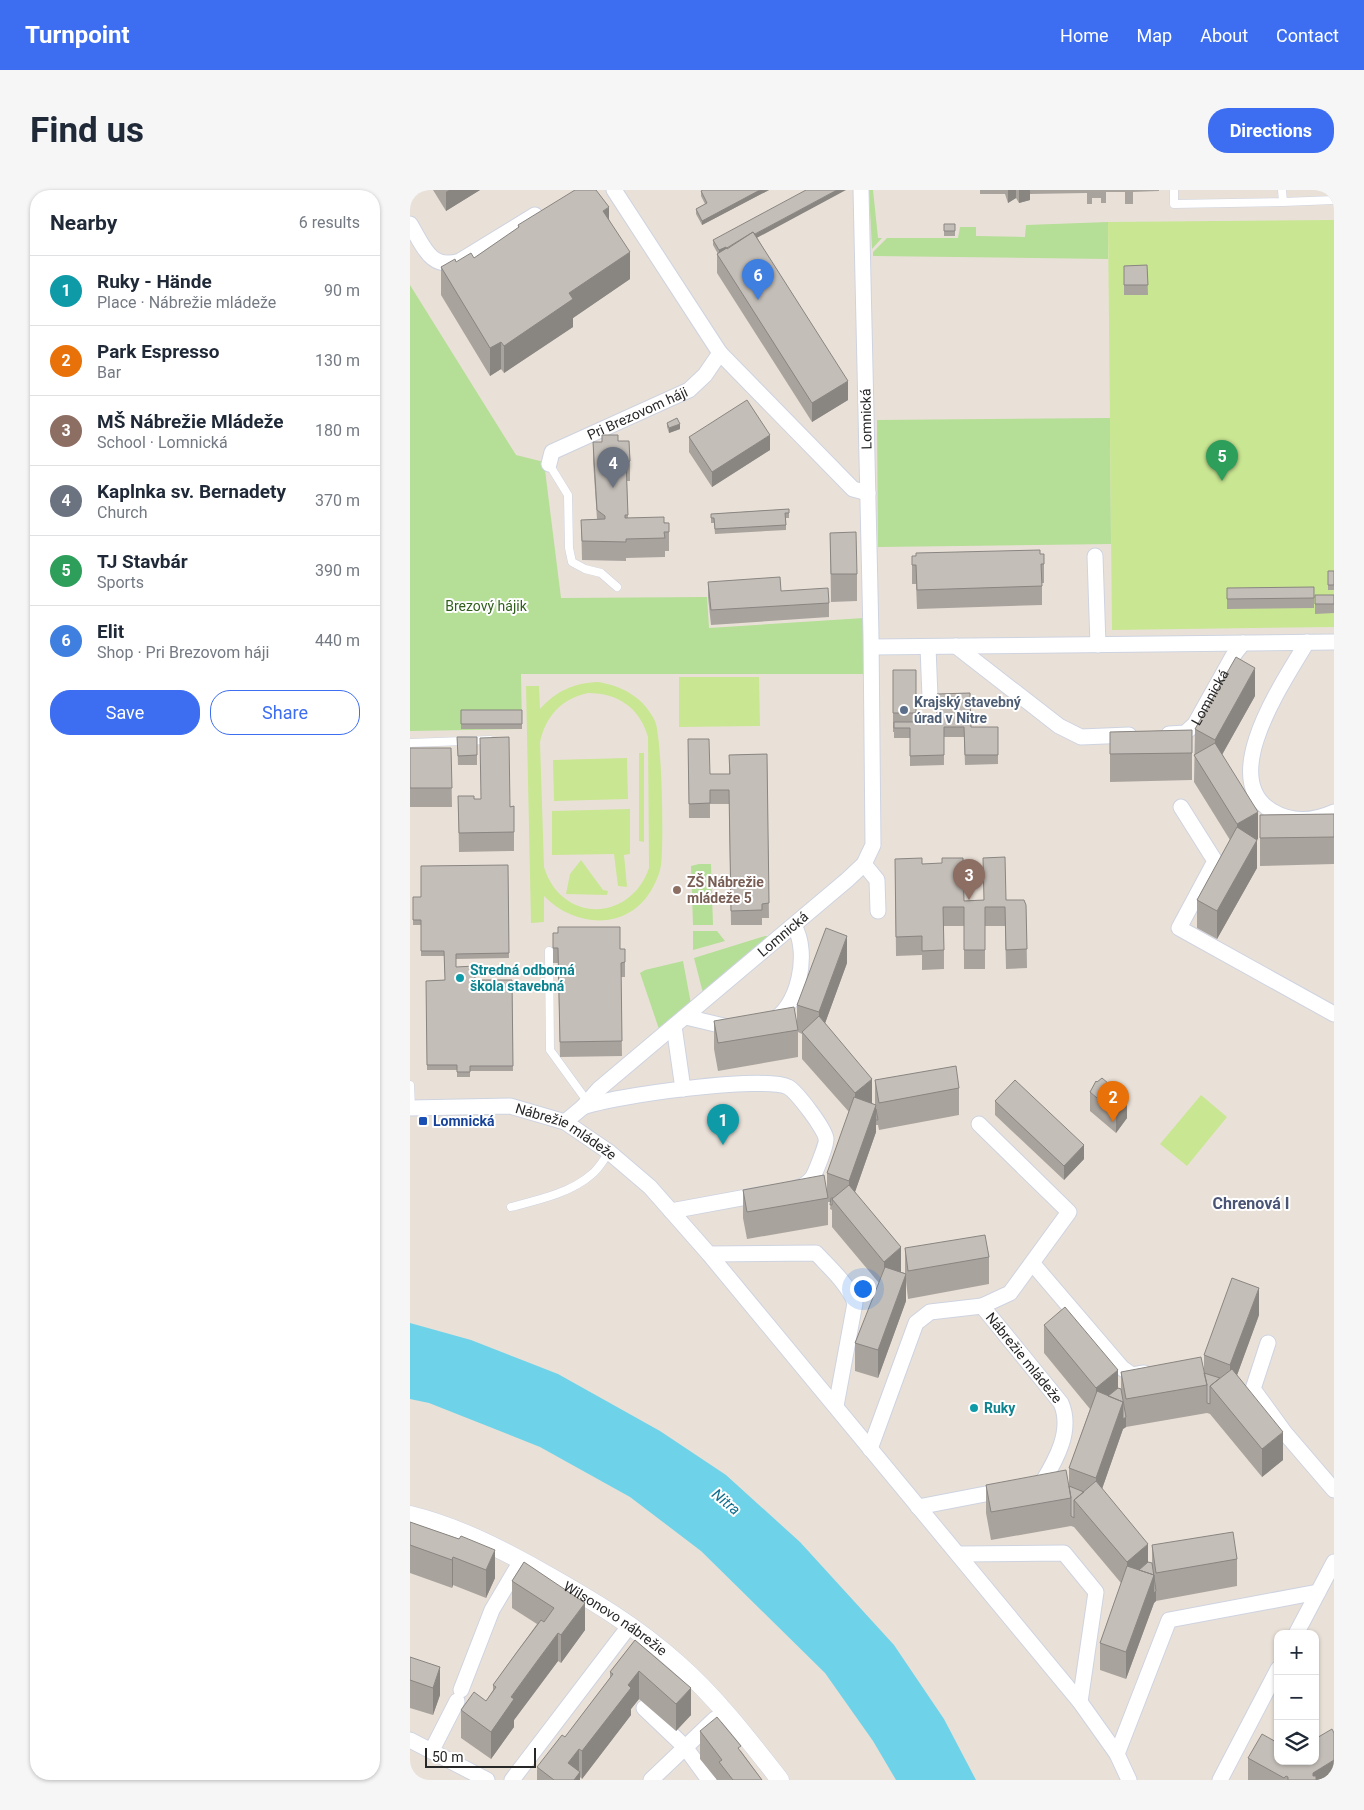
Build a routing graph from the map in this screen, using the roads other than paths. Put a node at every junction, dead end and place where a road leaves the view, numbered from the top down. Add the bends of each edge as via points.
1 (614, 190) edge
2 (861, 190) edge
3 (1174, 190) edge
4 (1282, 190) edge
5 (1334, 200) edge
6 (1283, 202) junction
7 (552, 205) edge
8 (410, 224) edge
9 (720, 352) junction
10 (550, 464) joint
11 (868, 493) junction
12 (1094, 556) dead end
13 (617, 587) dead end
14 (1307, 642) junction
15 (1334, 642) edge
16 (1243, 643) junction
17 (1098, 645) junction
18 (956, 646) junction
19 (928, 647) junction
20 (872, 648) junction
21 (930, 697) dead end
22 (495, 740) edge
23 (410, 743) edge
24 (1181, 807) dead end
25 (1334, 812) edge
26 (864, 864) junction
27 (878, 911) dead end
28 (794, 926) junction
29 (549, 951) dead end
30 (1334, 1014) edge
31 (680, 1022) junction
32 (410, 1085) edge
33 (683, 1088) junction
34 (585, 1104) junction
35 (410, 1108) edge
36 (565, 1122) junction
37 (979, 1124) dead end
38 (609, 1152) junction
39 (511, 1207) dead end
40 (671, 1211) junction
41 (709, 1254) junction
42 (1033, 1264) junction
43 (982, 1306) junction
44 (1268, 1343) dead end
45 (1158, 1370) edge
46 (836, 1406) junction
47 (870, 1449) junction
48 (1334, 1490) edge
49 (918, 1507) junction
50 (410, 1515) edge
51 (959, 1554) junction
52 (521, 1561) junction
53 (1334, 1562) edge
54 (1324, 1590) edge
55 (630, 1625) junction
56 (1299, 1630) edge
57 (1275, 1675) edge
58 (1080, 1702) junction
59 (644, 1708) dead end
60 (724, 1711) junction
61 (410, 1740) edge
62 (685, 1747) junction
63 (432, 1750) junction
64 (1118, 1754) junction
65 (487, 1780) edge
66 (512, 1780) edge
67 (650, 1780) edge
68 (709, 1780) edge
69 (780, 1780) edge
70 (1129, 1780) edge
71 (1220, 1780) edge

1 - 9 street
2 - 11 street, Lomnická
3 - 6 lane via 1174,204
4 - 6 lane
5 - 6 lane
7 - 8 street via 450,264 439,263 430,256
9 - 10 street, Pri Brezovom háji via 705,375 688,390 552,452
9 - 11 street via 853,489
10 - 13 lane via 568,495 568,548 572,562 601,573
11 - 20 street, Lomnická
12 - 17 street
14 - 15 street
14 - 16 street
14 - 25 street via 1261,724 1251,753 1253,791 1265,807 1282,817 1310,819
16 - 17 street
16 - 18 street, Lomnická via 1194,724 1185,733 1081,737 1059,726
17 - 18 street
18 - 19 street
19 - 20 street
19 - 21 street
20 - 26 street, Lomnická via 874,836
22 - 23 lane
24 - 30 street via 1215,861 1178,928
26 - 27 street via 877,880
26 - 28 street, Lomnická
28 - 31 street, Lomnická
28 - 31 street via 799,933 802,970 788,1006 772,1021 733,1028
29 - 34 lane via 550,1050
31 - 33 street
31 - 34 street, Lomnická
32 - 35 lane
33 - 34 street
33 - 40 street via 781,1085 789,1088 823,1129 827,1140 812,1178 801,1187
34 - 36 street, Lomnická
35 - 36 street, Nábrežie mládeže via 510,1106
36 - 38 street, Nábrežie mládeže
37 - 42 street via 1069,1212
38 - 39 lane via 592,1174 574,1185 551,1197
38 - 40 street, Nábrežie mládeže via 650,1187
40 - 41 street, Nábrežie mládeže
41 - 46 street, Nábrežie mládeže
41 - 46 street via 816,1253 829,1266 855,1303
42 - 43 street via 1010,1293
42 - 45 street via 1122,1368 1132,1375
43 - 47 street, Nábrežie mládeže via 930,1312 916,1323
43 - 49 street, Nábrežie mládeže via 1061,1403 1067,1416 1066,1432 1042,1484
44 - 48 street via 1253,1389 1285,1433
46 - 47 street, Nábrežie mládeže
47 - 49 street, Nábrežie mládeže
49 - 51 street, Nábrežie mládeže
50 - 52 street, Wilsonovo nábrežie via 429,1520
51 - 58 street, Nábrežie mládeže
51 - 58 street via 1064,1553 1096,1592
52 - 55 street, Wilsonovo nábrežie
52 - 63 street via 492,1610 459,1696
53 - 54 street
54 - 56 street
54 - 64 street via 1169,1620
55 - 60 street, Wilsonovo nábrežie via 677,1663
55 - 66 street
57 - 71 street
58 - 64 street, Nábrežie mládeže
59 - 62 street
60 - 62 street
60 - 69 street, Wilsonovo nábrežie
61 - 63 street
62 - 67 street
62 - 68 street
63 - 65 street
64 - 70 street, Nábrežie mládeže

